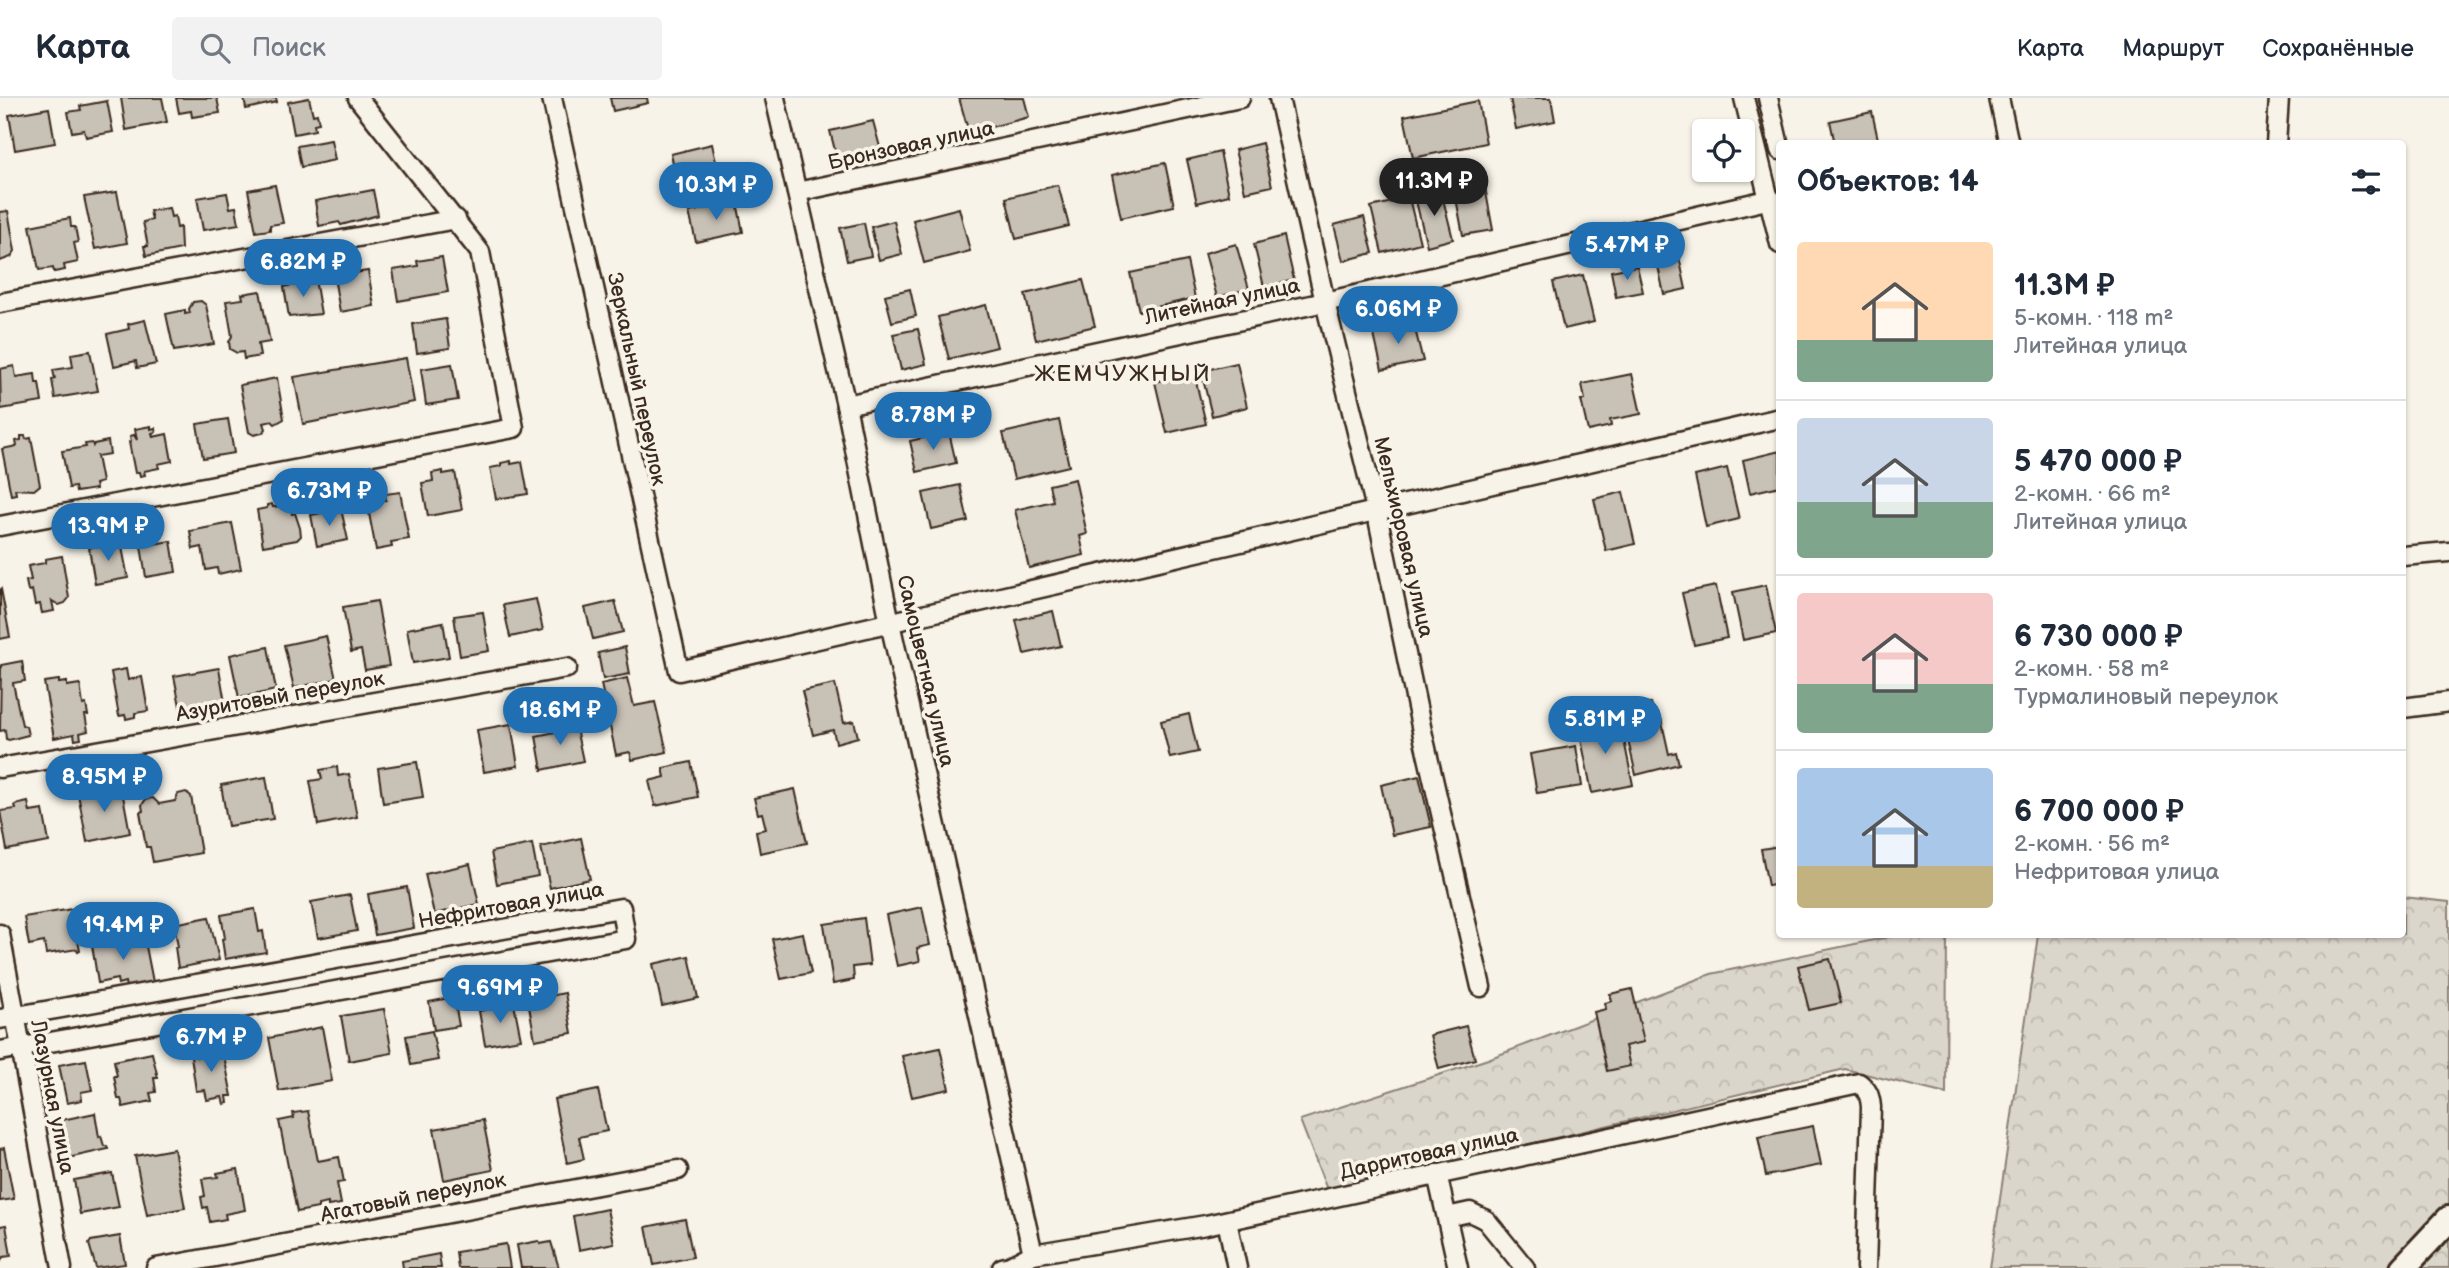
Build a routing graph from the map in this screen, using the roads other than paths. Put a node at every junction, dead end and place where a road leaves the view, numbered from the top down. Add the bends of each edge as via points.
1 (358, 98) edge
2 (552, 98) edge
3 (775, 98) edge
4 (1240, 98) edge
5 (1279, 98) edge
6 (1744, 98) edge
7 (1768, 98) edge
8 (1999, 98) edge
9 (2279, 98) edge
10 (1778, 140) edge
11 (2008, 140) edge
12 (2276, 140) edge
13 (797, 192) junction
14 (1771, 199) junction
15 (456, 219) junction
16 (1776, 224) edge
17 (1325, 302) junction
18 (0, 303) edge
19 (846, 405) junction
20 (1776, 419) edge
21 (1376, 509) junction
22 (0, 526) edge
23 (2449, 552) edge
24 (2406, 556) edge
25 (890, 623) junction
26 (568, 668) dead end
27 (2449, 702) edge
28 (2406, 708) edge
29 (0, 768) edge
30 (0, 934) edge
31 (1481, 987) dead end
32 (7, 1018) edge
33 (20, 1047) junction
34 (0, 1051) edge
35 (678, 1170) dead end
36 (1437, 1174) junction
37 (1447, 1217) junction
38 (2449, 1219) edge
39 (1227, 1221) junction
40 (1033, 1254) junction
41 (1007, 1267) edge
42 (62, 1268) edge
43 (156, 1268) edge
44 (1237, 1268) edge
45 (1458, 1268) edge
46 (1525, 1268) edge
47 (1866, 1268) edge
48 (2403, 1268) edge

1 - 15 street
2 - 25 street, Зеркальный переулок via 678,671
3 - 13 street, Самоцветная улица
4 - 13 street, Бронзовая улица
5 - 17 street, Мельхиоровая улица
6 - 14 street
7 - 10 street
8 - 11 street
9 - 12 street
13 - 19 street, Самоцветная улица
14 - 16 street
14 - 17 street, Литейная улица
15 - 18 street
15 - 22 street via 480,251 514,428
17 - 19 street, Литейная улица
17 - 21 street, Мельхиоровая улица
19 - 25 street, Самоцветная улица
20 - 21 street
21 - 25 street
21 - 31 street, Мельхиоровая улица
23 - 24 street
25 - 40 street, Самоцветная улица
26 - 29 street, Азуритовый переулок
27 - 28 street
30 - 32 street, Лазурная улица
32 - 33 street, Лазурная улица
32 - 33 street, Нефритовая улица via 621,908 626,939
33 - 34 street, Нефритовая улица
33 - 42 street, Лазурная улица
35 - 43 street, Агатовый переулок
36 - 37 street
36 - 39 street, Дарритовая улица
36 - 47 street, Дарритовая улица via 1859,1083 1866,1088 1871,1107
37 - 45 street
37 - 46 street via 1470,1212 1486,1220
38 - 48 street
39 - 40 street, Дарритовая улица
39 - 44 street
40 - 41 street, Дарритовая улица

